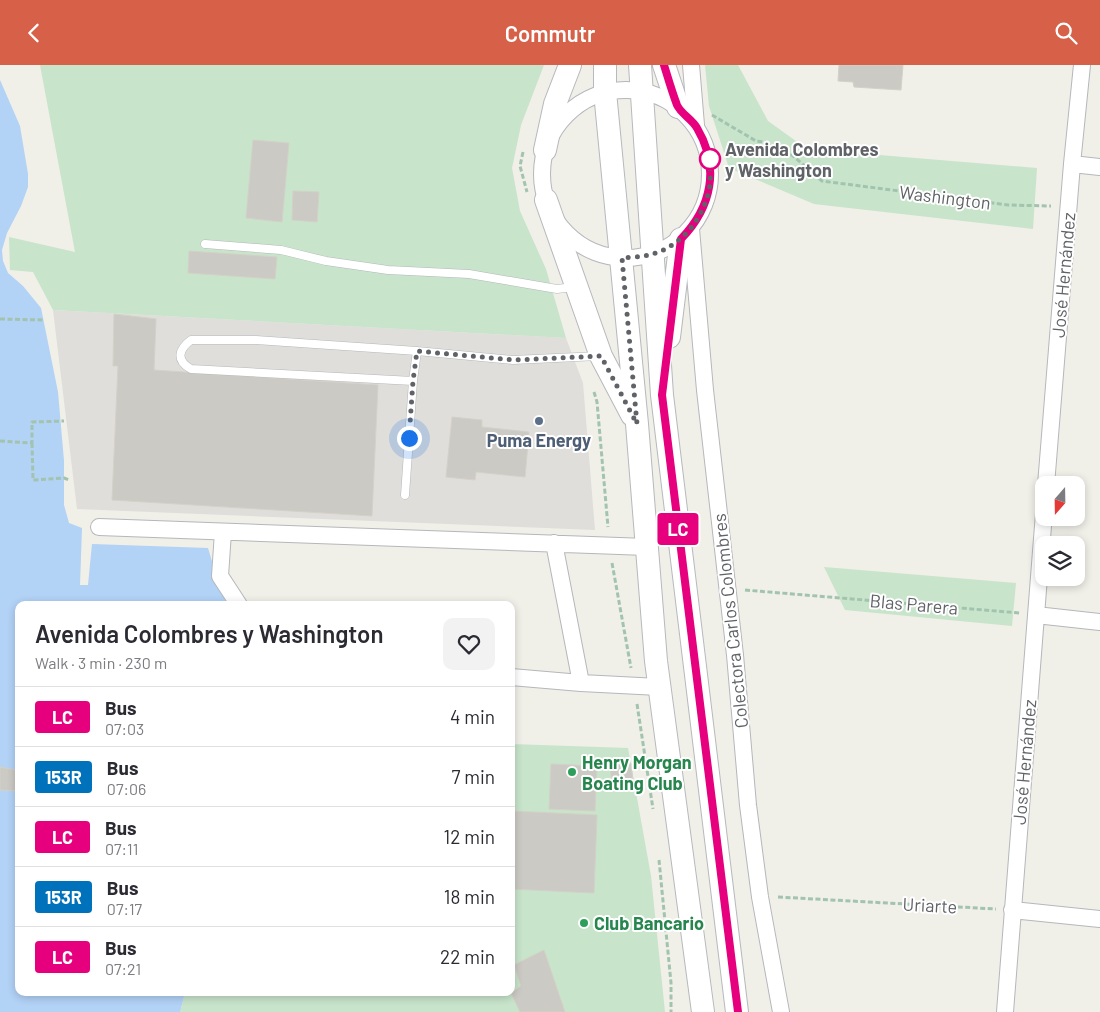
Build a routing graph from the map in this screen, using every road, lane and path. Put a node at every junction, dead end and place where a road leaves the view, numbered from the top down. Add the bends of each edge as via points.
1 (570, 65) edge
2 (604, 65) edge
3 (640, 65) edge
4 (664, 65) edge
5 (691, 65) edge
6 (1082, 65) edge
7 (641, 90) junction
8 (605, 92) junction
9 (678, 107) junction
10 (710, 114) dead end
11 (696, 125) junction
12 (545, 150) junction
13 (1072, 164) junction
14 (1100, 167) edge
15 (546, 200) junction
16 (1069, 206) junction
17 (686, 234) junction
18 (205, 244) dead end
19 (652, 254) junction
20 (622, 258) junction
21 (576, 287) junction
22 (0, 319) edge
23 (43, 319) dead end
24 (417, 351) junction
25 (601, 356) junction
26 (413, 381) junction
27 (662, 395) junction
28 (64, 421) dead end
29 (637, 424) junction
30 (0, 441) edge
31 (32, 443) junction
32 (1047, 476) edge
33 (69, 480) dead end
34 (405, 495) dead end
35 (1043, 526) edge
36 (99, 527) dead end
37 (223, 532) junction
38 (554, 543) junction
39 (647, 547) junction
40 (727, 589) junction
41 (236, 601) edge
42 (1036, 615) junction
43 (1100, 622) edge
44 (515, 677) edge
45 (582, 683) junction
46 (659, 687) junction
47 (760, 897) junction
48 (1012, 910) junction
49 (1100, 919) edge
50 (737, 1011) edge
51 (703, 1012) edge
52 (781, 1012) edge
53 (1005, 1012) edge

1 - 12 main road via 555,103
2 - 8 main road
3 - 7 main road
4 - 9 main road
5 - 11 street
6 - 13 street, José Hernández
7 - 8 street
7 - 9 street
7 - 19 main road
8 - 12 street via 579,103 564,117 557,124
8 - 20 main road
9 - 11 street
10 - 16 path, Washington via 756,141 766,142 783,155 792,155 822,181 1008,205
11 - 17 street via 710,158 711,183 704,208
12 - 15 street via 541,175
13 - 14 street
13 - 16 street, José Hernández
15 - 20 street via 562,229 589,249
15 - 21 main road
16 - 32 street, José Hernández
17 - 19 street
17 - 27 main road
17 - 40 street, Colectora Carlos Colombres
18 - 21 lane via 281,250 326,261 388,270 469,274 557,289
19 - 20 street
19 - 27 main road
20 - 29 main road
21 - 25 main road
22 - 23 path
24 - 25 lane via 514,360
24 - 26 lane
24 - 26 lane via 256,340 191,340 183,346 181,353 184,365 191,369
25 - 29 main road
26 - 34 lane
27 - 50 main road
28 - 31 path via 32,422
29 - 39 main road
30 - 31 path
31 - 33 path via 33,480
35 - 42 street, José Hernández
36 - 37 street
37 - 38 street
37 - 41 street via 220,576
38 - 39 street
38 - 45 street
39 - 46 main road
40 - 42 path, Blas Parera
40 - 47 street, Colectora Carlos Colombres
42 - 43 street
42 - 48 street, José Hernández
44 - 45 street
45 - 46 street
46 - 51 main road
47 - 48 path, Uriarte
47 - 52 street, Colectora Carlos Colombres
48 - 49 street
48 - 53 street, José Hernández

